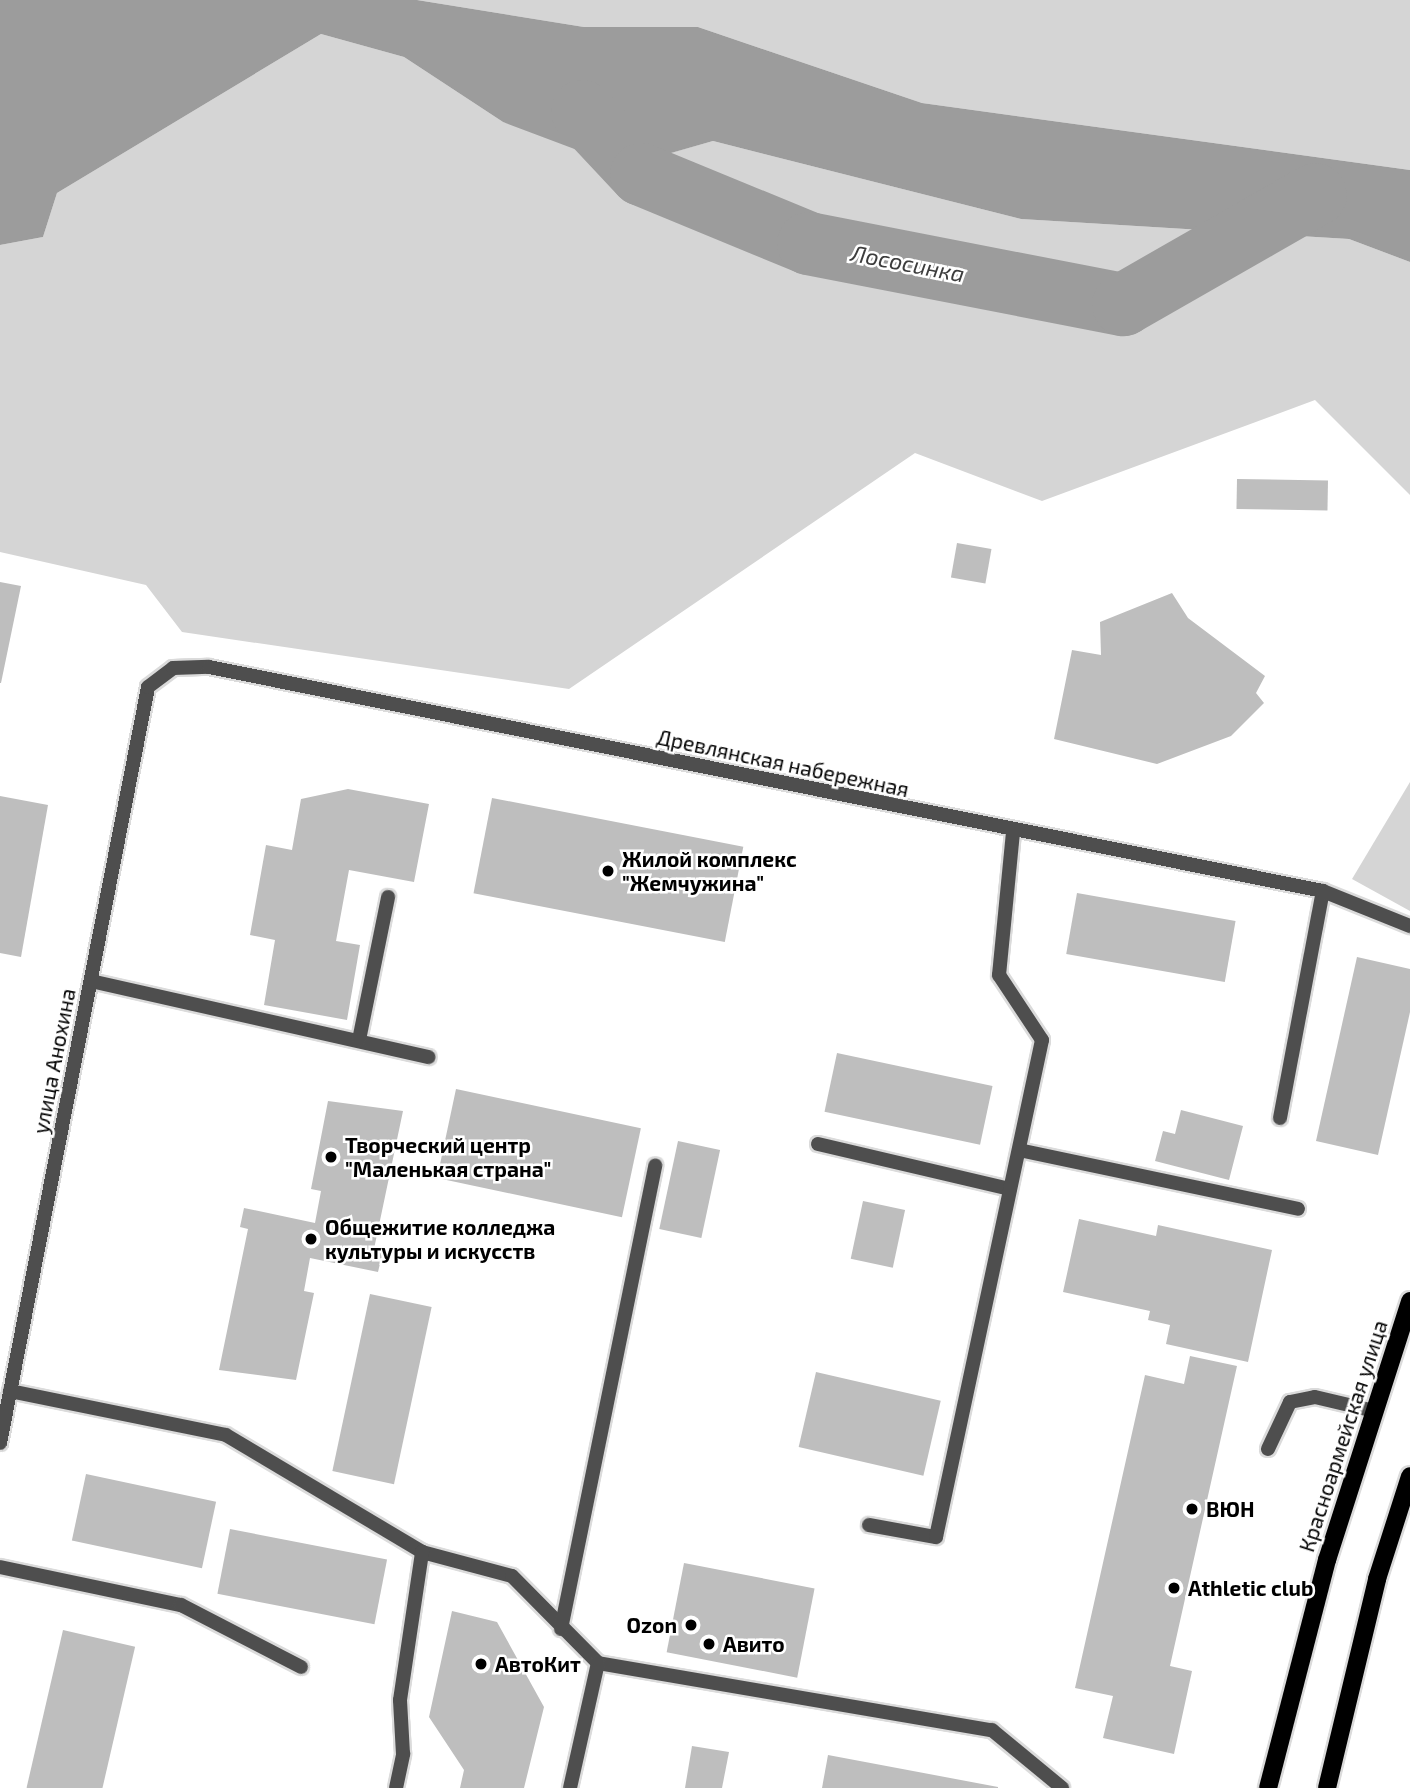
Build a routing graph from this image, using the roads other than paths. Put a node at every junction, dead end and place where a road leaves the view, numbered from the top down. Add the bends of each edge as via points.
1 (148, 687) joint
2 (1013, 831) junction
3 (1323, 891) junction
4 (388, 897) dead end
5 (1410, 926) edge
6 (91, 981) junction
7 (359, 1040) junction
8 (429, 1057) dead end
9 (1280, 1118) dead end
10 (818, 1144) dead end
11 (1019, 1150) junction
12 (655, 1165) dead end
13 (1010, 1189) junction
14 (1298, 1209) dead end
15 (1410, 1301) edge
16 (10, 1391) junction
17 (1374, 1411) junction
18 (0, 1443) edge
19 (1268, 1449) dead end
20 (1410, 1476) edge
21 (869, 1525) dead end
22 (422, 1552) junction
23 (0, 1567) edge
24 (561, 1629) junction
25 (598, 1663) junction
26 (301, 1667) dead end
27 (396, 1788) edge
28 (570, 1788) edge
29 (1062, 1788) edge
30 (1268, 1788) edge
31 (1326, 1788) edge

1 - 2 street, Древлянская набережная via 173,668 209,667
1 - 6 street, улица Анохина
2 - 3 street, Древлянская набережная
2 - 11 street via 999,975 1042,1040
3 - 5 street, Древлянская набережная
3 - 9 street
4 - 7 street
6 - 7 street
6 - 16 street, улица Анохина
7 - 8 street
10 - 13 street
11 - 13 street
11 - 14 street
12 - 24 street
13 - 21 street via 936,1537
15 - 17 main road, Красноармейская улица
16 - 18 street, улица Анохина
16 - 22 street via 226,1435
17 - 19 street via 1315,1397 1290,1402
17 - 30 main road, Красноармейская улица
20 - 31 main road via 1377,1579
22 - 24 street via 512,1576
22 - 27 street via 400,1700 403,1754
23 - 26 street via 181,1605
24 - 25 street
25 - 28 street
25 - 29 street via 992,1730

